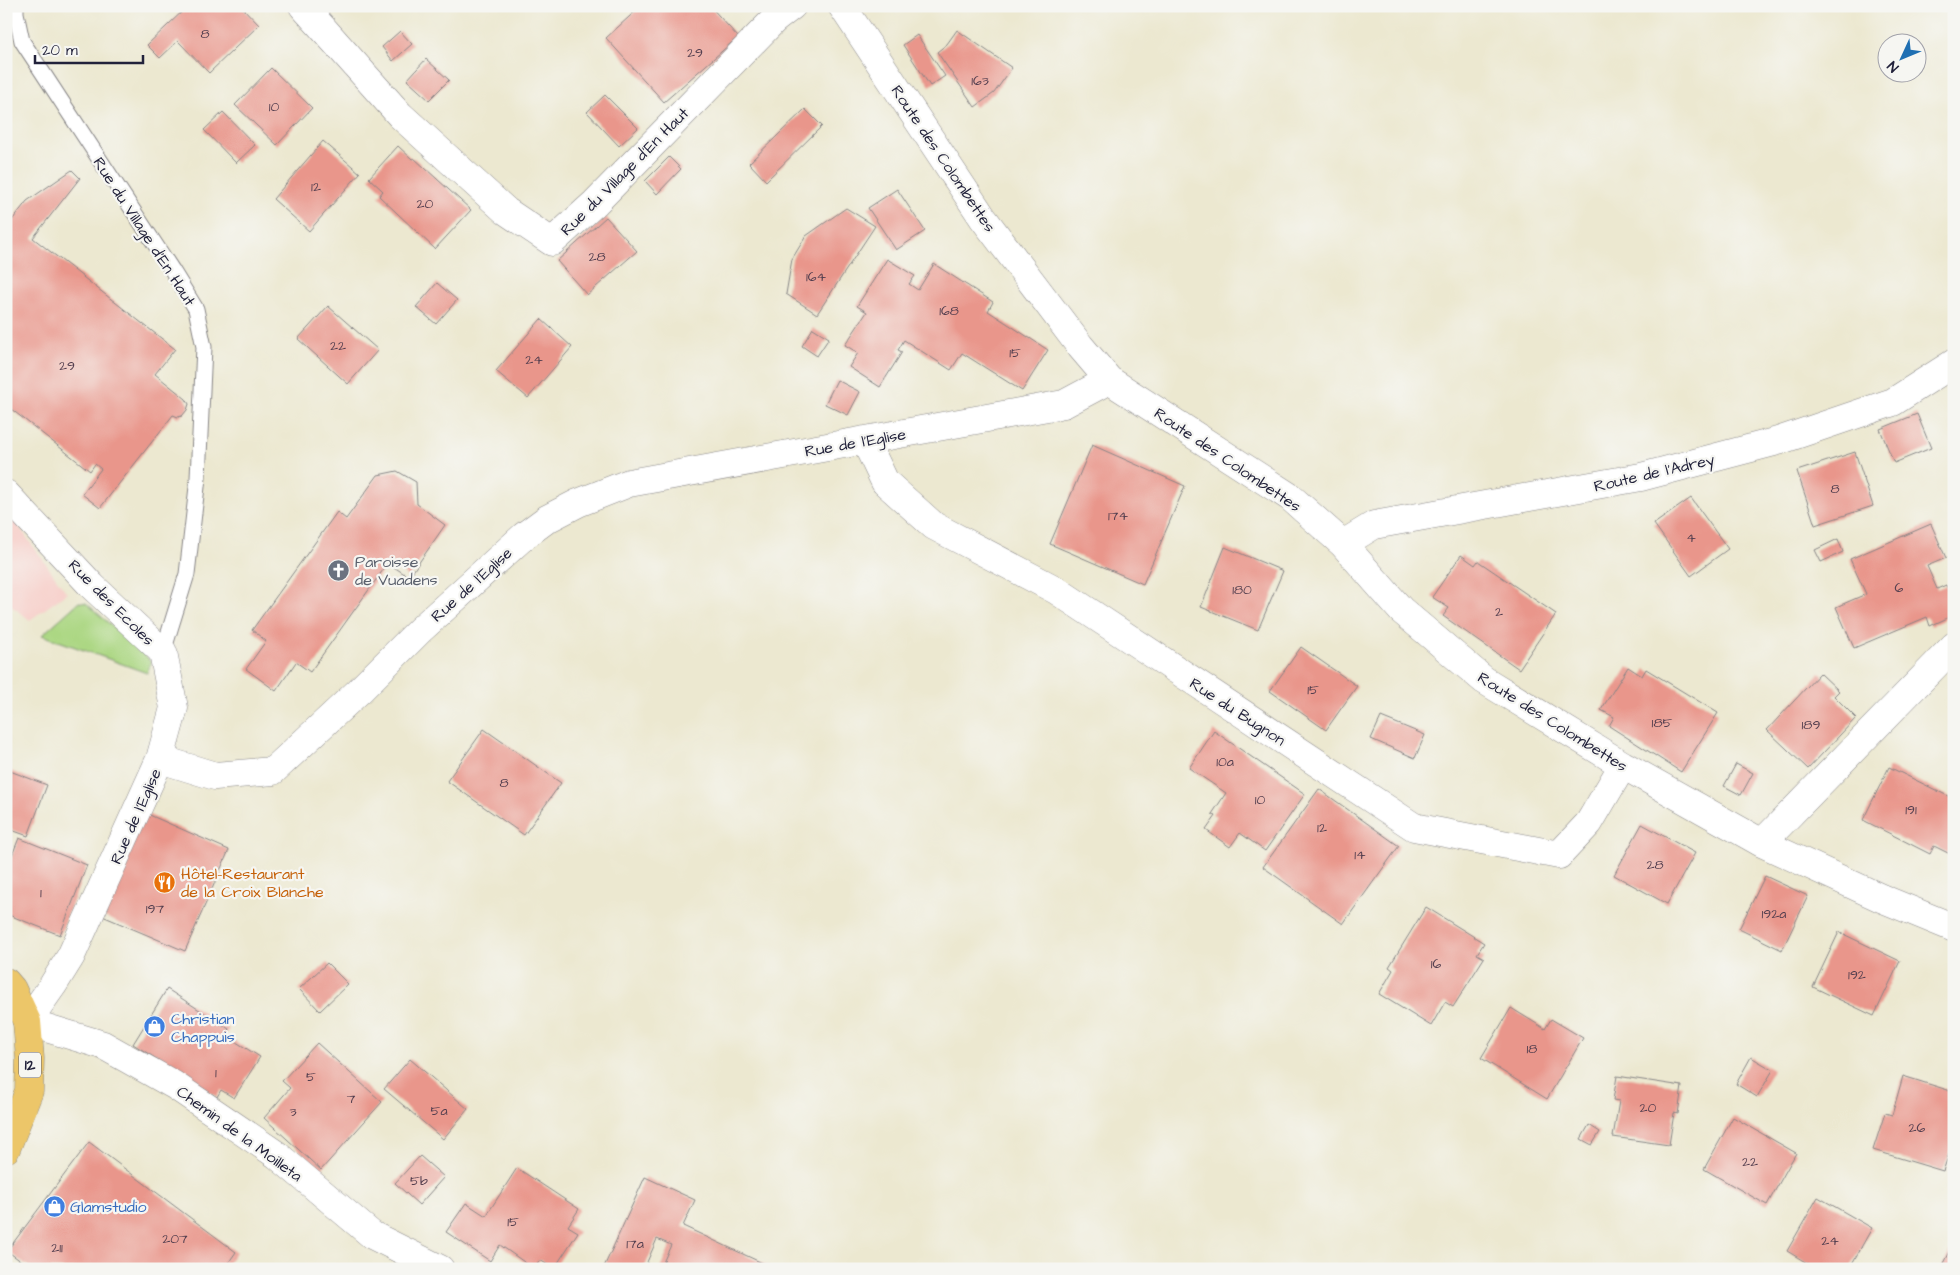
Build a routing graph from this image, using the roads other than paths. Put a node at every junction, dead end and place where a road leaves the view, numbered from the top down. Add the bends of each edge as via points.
1 (16, 6) edge
2 (303, 6) edge
3 (792, 6) edge
4 (842, 6) edge
5 (1954, 363) edge
6 (1109, 380) junction
7 (865, 440) junction
8 (6, 494) edge
9 (1343, 544) junction
10 (1954, 646) edge
11 (162, 652) junction
12 (160, 759) junction
13 (1623, 766) junction
14 (1762, 843) junction
15 (1954, 928) edge
16 (6, 982) edge
17 (26, 1022) junction
18 (6, 1149) edge
19 (440, 1269) edge

1 - 11 lane, Rue du Village d'En Haut via 22,41 196,309 204,348 198,478 187,574
2 - 3 street, Rue du Village d'En Haut via 400,115 506,211 552,242 595,203 774,20
4 - 6 street, Route des Colombettes via 983,218
5 - 9 street, Route de l'Adrey via 1893,402 1778,441 1641,477 1374,525
6 - 7 street, Rue de l'Eglise via 1064,404
6 - 9 street, Route des Colombettes via 1290,497
7 - 12 street, Rue de l'Eglise via 628,483 578,503 547,519 524,536 273,771 215,776
7 - 13 street, Rue du Bugnon via 885,482 934,526 1056,590 1414,827 1559,855 1589,823
8 - 11 street, Rue des Ecoles via 92,586
9 - 13 street, Route des Colombettes via 1401,610 1484,680
10 - 14 street
11 - 12 street, Rue des Ecoles via 174,708
12 - 17 street, Rue de l'Eglise via 71,956
13 - 14 street, Route des Colombettes
14 - 15 street, Route des Colombettes
16 - 17 main road, 12
17 - 18 main road, 12 via 29,1091
17 - 19 street, Chemin de la Moilleta via 103,1045 174,1085 277,1155 372,1234

